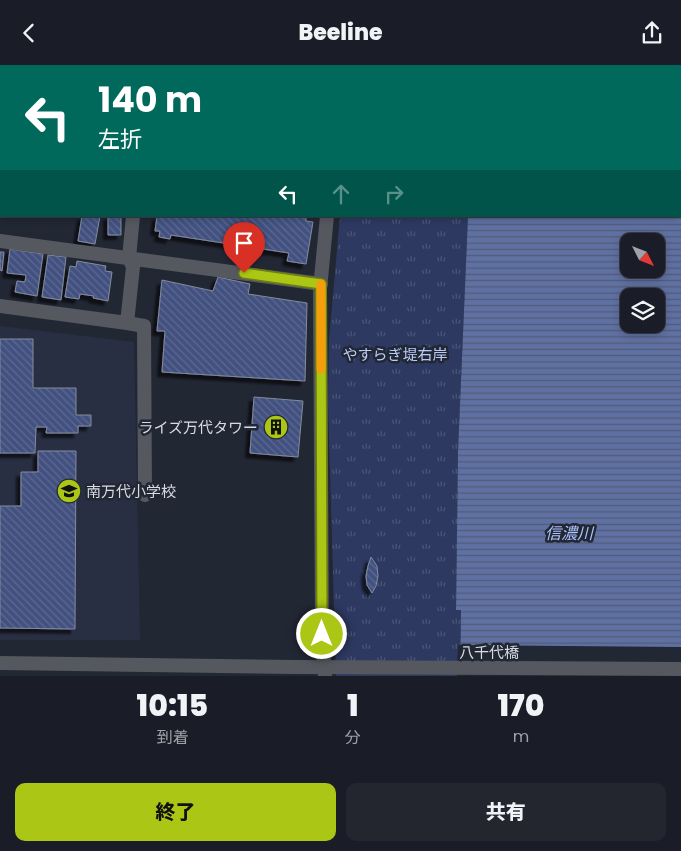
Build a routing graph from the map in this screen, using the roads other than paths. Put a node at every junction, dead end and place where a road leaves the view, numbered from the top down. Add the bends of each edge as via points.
1 (133, 217) edge
2 (327, 217) edge
3 (0, 241) edge
4 (130, 258) junction
5 (321, 284) junction
6 (0, 306) edge
7 (127, 323) junction
8 (145, 495) dead end
9 (0, 663) edge
10 (681, 669) edge
11 (325, 676) edge

1 - 4 street
2 - 5 street
3 - 4 street
4 - 5 street
4 - 7 street via 133,267
5 - 11 street via 322,634
6 - 7 street
7 - 8 street via 144,326
9 - 10 street, 八千代橋, bridge

